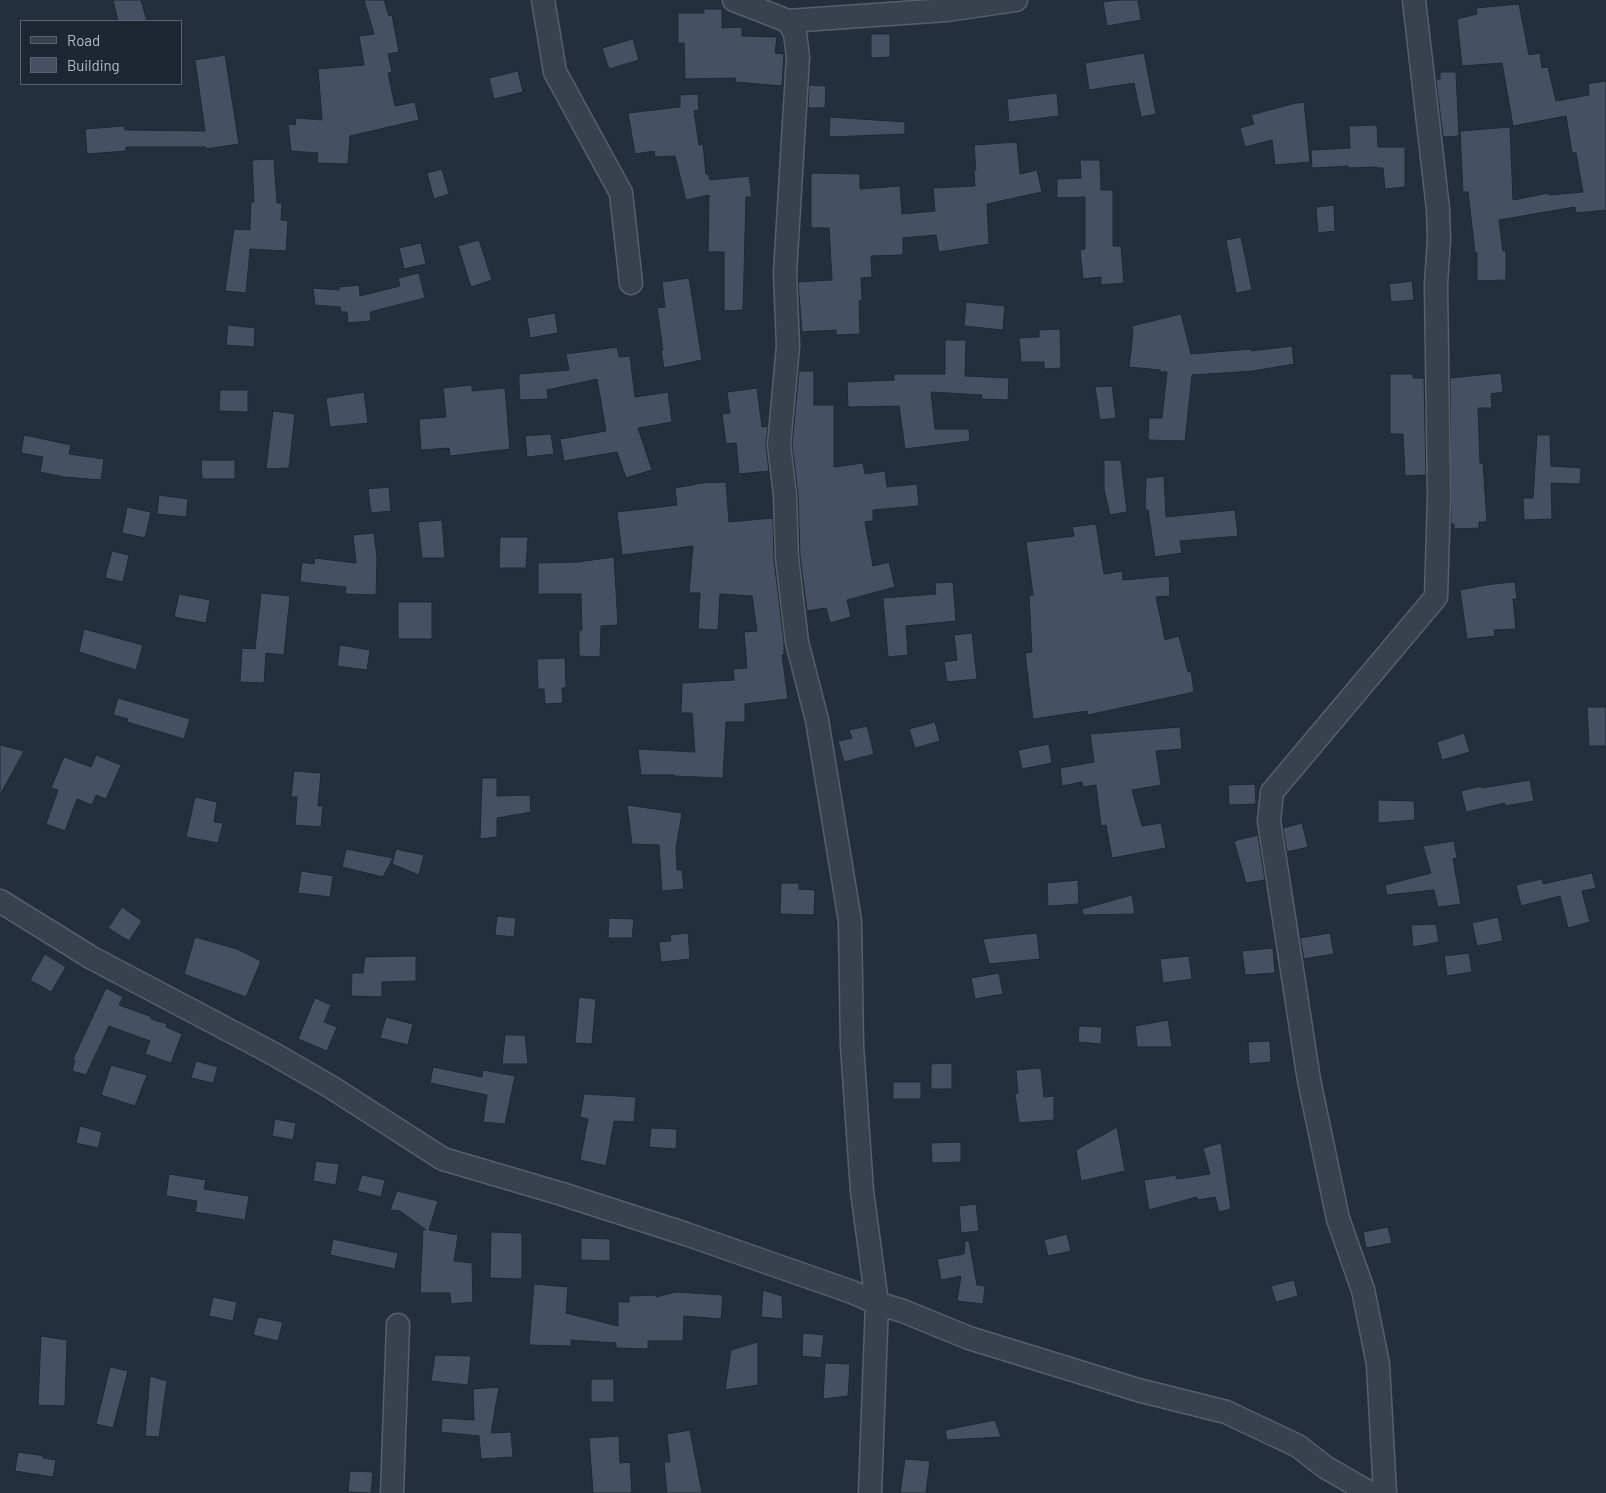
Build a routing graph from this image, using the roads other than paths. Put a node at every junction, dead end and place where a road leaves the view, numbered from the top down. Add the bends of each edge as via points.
1 (543, 0) edge
2 (734, 0) edge
3 (1016, 0) edge
4 (1414, 0) edge
5 (788, 21) junction
6 (631, 283) dead end
7 (0, 901) edge
8 (877, 1303) junction
9 (398, 1325) dead end
10 (392, 1493) edge
11 (870, 1493) edge
12 (1370, 1493) edge
13 (1385, 1493) edge

1 - 6 street via 555,72 621,193
2 - 5 street
3 - 5 street via 947,10
4 - 13 street via 1438,209 1436,598 1272,792 1269,821 1309,1080 1338,1219 1363,1290 1378,1364
5 - 8 street via 795,34 798,57 785,273 788,346 779,444 797,642 818,720 850,920 852,1046 862,1191
7 - 8 street via 92,958 331,1086 443,1159 686,1234
8 - 11 street
8 - 12 street via 978,1341 1138,1390 1226,1412 1298,1446 1325,1467
9 - 10 street

